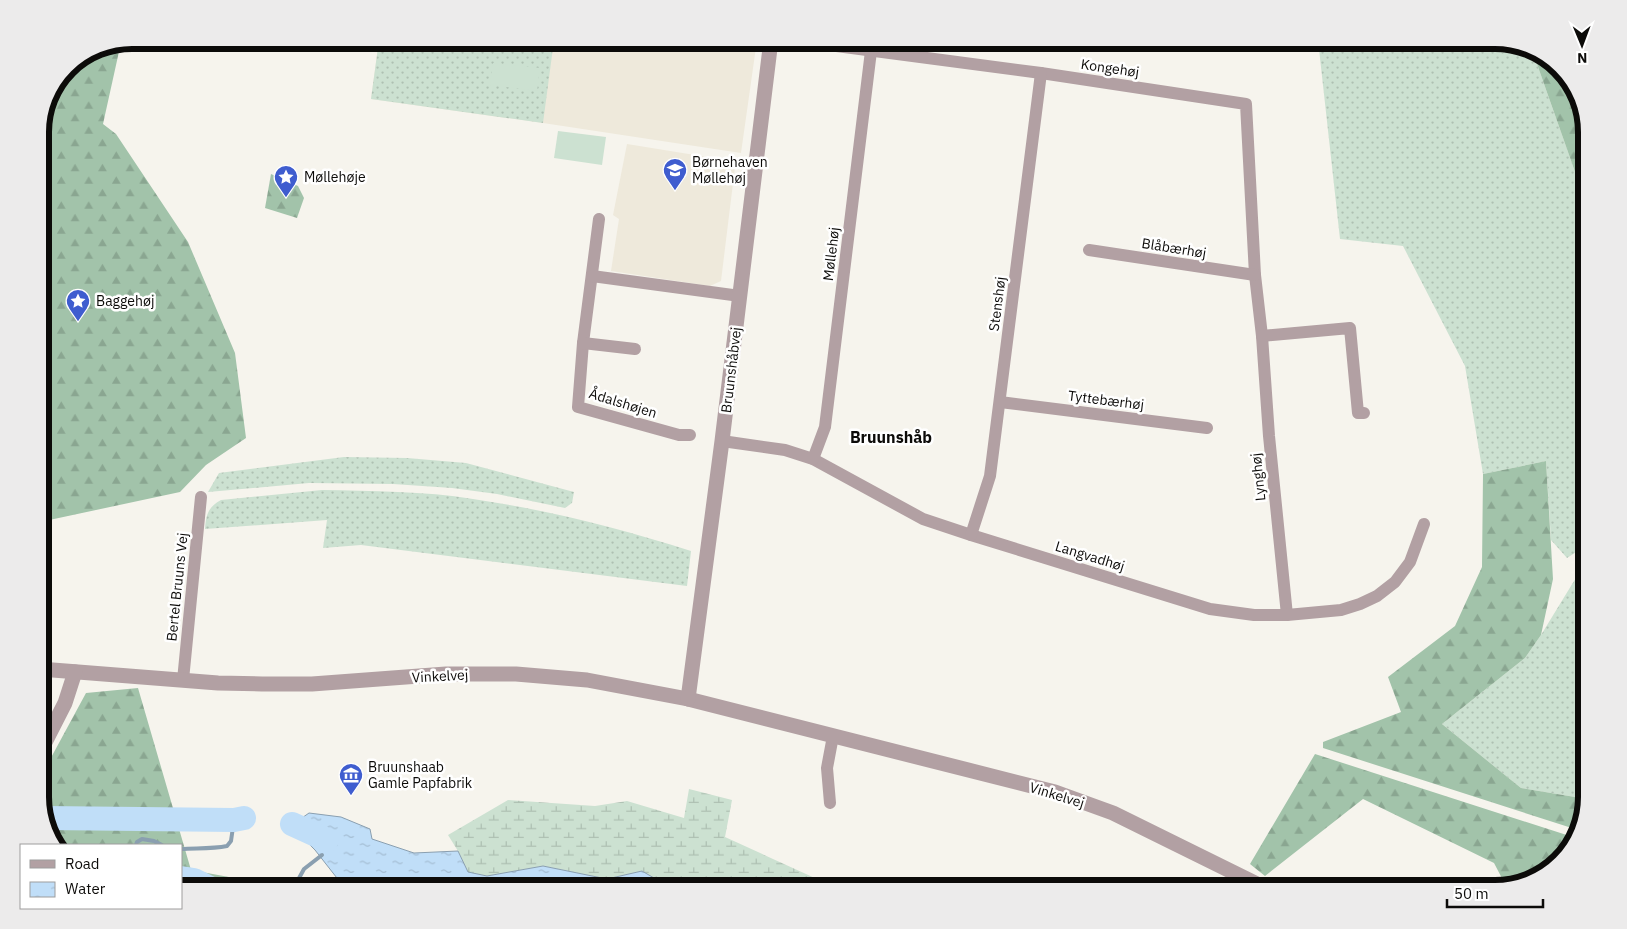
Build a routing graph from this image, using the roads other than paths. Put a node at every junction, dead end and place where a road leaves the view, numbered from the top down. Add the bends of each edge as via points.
1 (770, 49) edge
2 (856, 49) edge
3 (870, 51) junction
4 (1041, 73) junction
5 (1246, 104) joint
6 (599, 219) dead end
7 (1090, 250) dead end
8 (1255, 275) junction
9 (592, 276) junction
10 (740, 296) junction
11 (1262, 336) junction
12 (583, 343) junction
13 (635, 349) dead end
14 (1000, 402) junction
15 (1364, 413) dead end
16 (1207, 428) dead end
17 (690, 435) dead end
18 (722, 441) junction
19 (813, 458) junction
20 (201, 497) dead end
21 (1424, 524) dead end
22 (970, 535) junction
23 (1287, 615) junction
24 (49, 669) edge
25 (75, 672) junction
26 (183, 680) junction
27 (688, 699) junction
28 (49, 734) edge
29 (833, 736) junction
30 (830, 803) dead end
31 (1249, 880) edge

1 - 10 street, Bruunshåbvej
2 - 3 street, Kongehøj
3 - 4 street, Kongehøj
3 - 19 street, Møllehøj via 825,427
4 - 5 street, Kongehøj
4 - 14 street, Stenshøj
5 - 8 street, Lynghøj
6 - 9 street, Ådalshøjen
7 - 8 street, Blåbærhøj
8 - 11 street, Lynghøj
9 - 10 street
9 - 12 street, Ådalshøjen
10 - 18 street, Bruunshåbvej
11 - 15 street via 1350,328 1358,413
11 - 23 street, Lynghøj
12 - 13 street
12 - 17 street, Ådalshøjen via 578,407 679,435
14 - 16 street, Tyttebærhøj
14 - 22 street, Stenshøj via 990,476
18 - 19 street, Langvadhøj via 785,450
18 - 27 street, Bruunshåbvej
19 - 22 street, Langvadhøj via 923,519
20 - 26 street, Bertel Bruuns Vej
21 - 23 street, Langvadhøj via 1410,562 1395,582 1377,596 1341,610
22 - 23 street, Langvadhøj via 1210,609 1254,615
24 - 25 street, Vinkelvej
25 - 26 street, Vinkelvej
25 - 28 street via 65,703
26 - 27 street, Vinkelvej via 312,684 446,674 516,674 587,680
27 - 29 street, Vinkelvej
29 - 30 street via 827,768
29 - 31 street, Vinkelvej via 1080,801 1113,813

